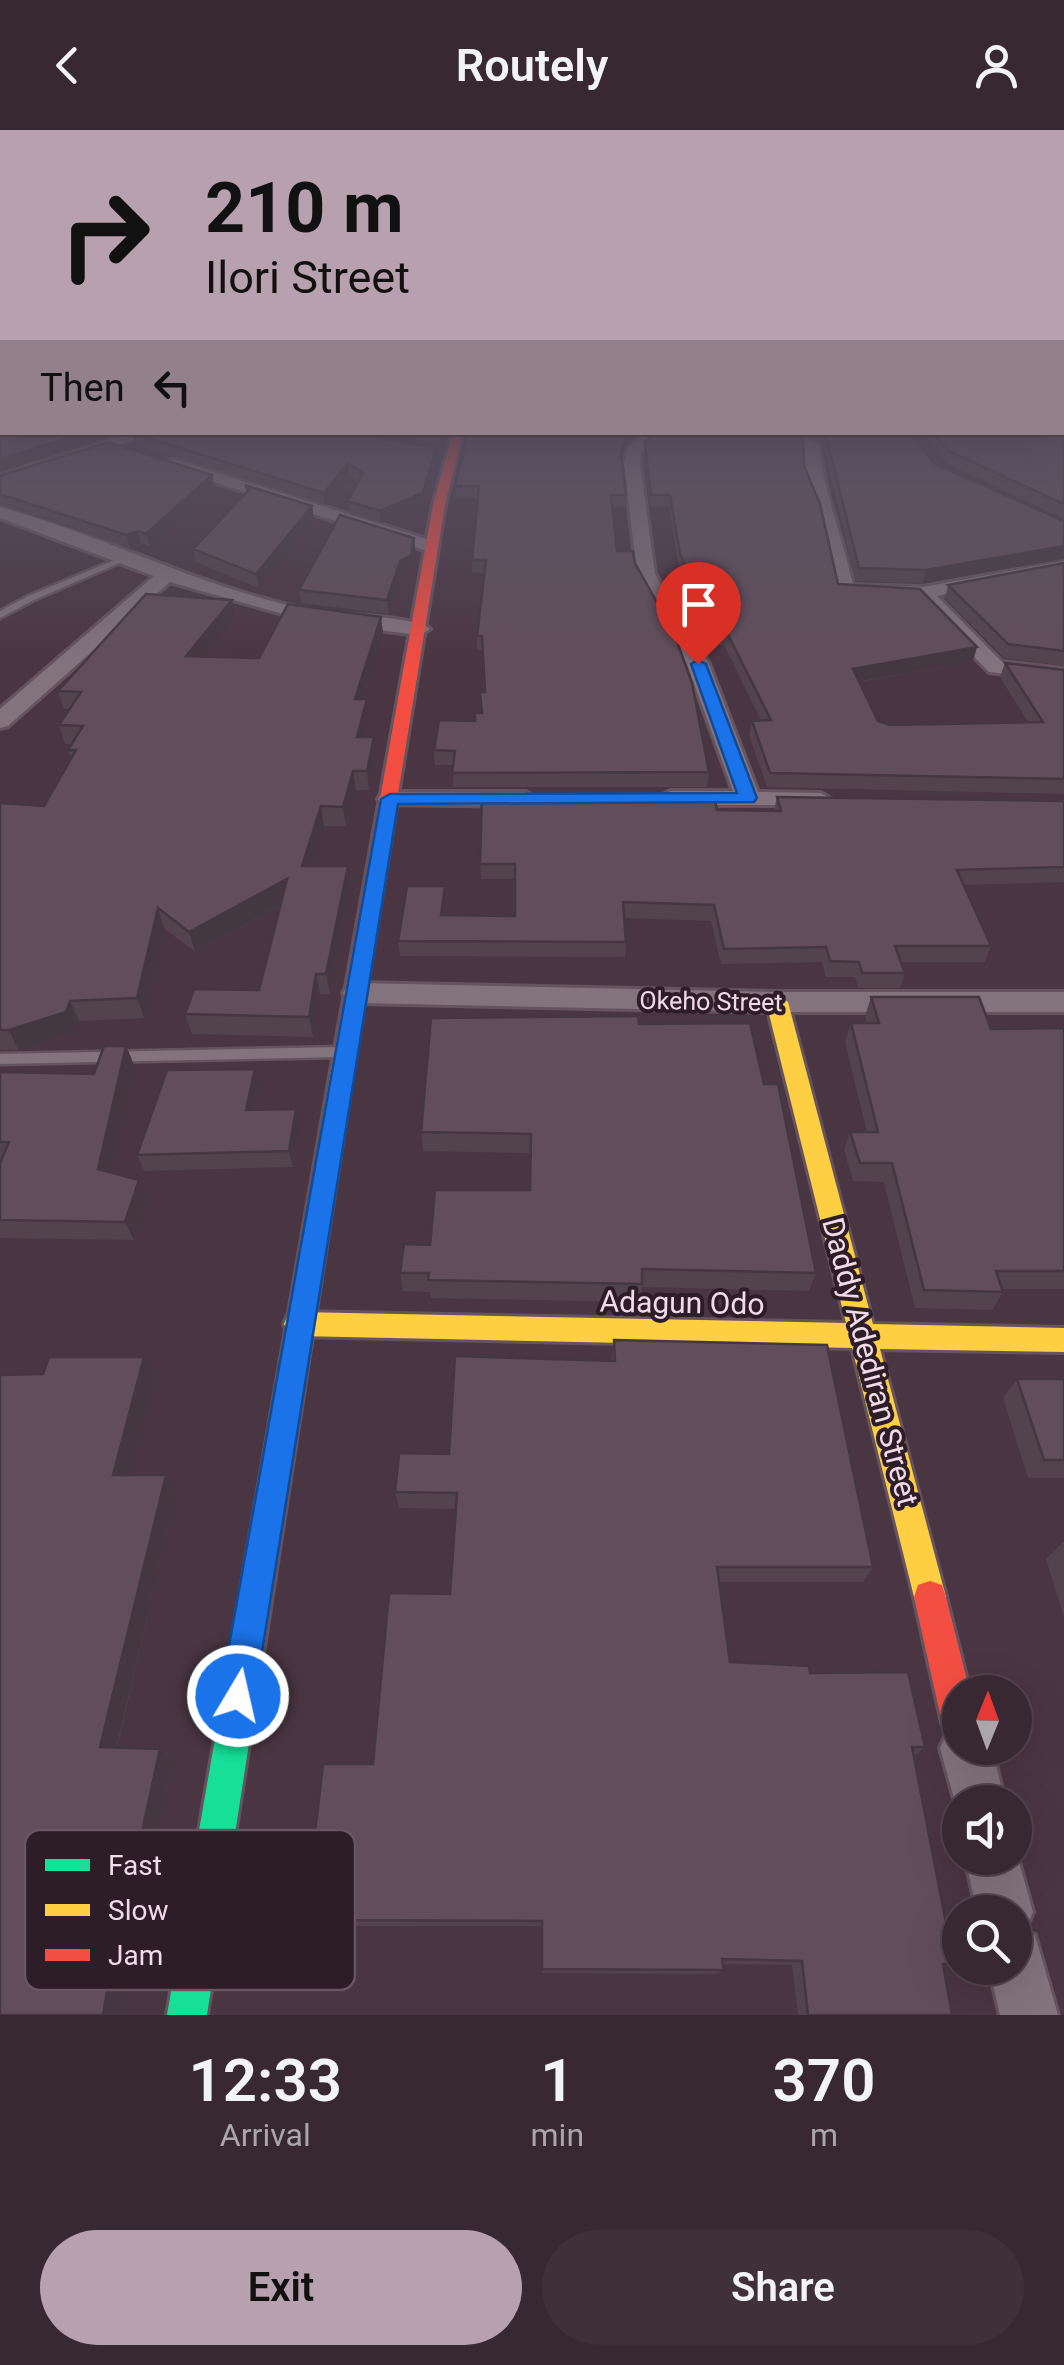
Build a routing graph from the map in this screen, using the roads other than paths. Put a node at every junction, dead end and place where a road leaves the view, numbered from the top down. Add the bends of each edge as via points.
1 (258, 491) edge
2 (440, 491) edge
3 (636, 491) edge
4 (820, 491) edge
5 (0, 512) edge
6 (430, 546) junction
7 (127, 558) junction
8 (1064, 566) edge
9 (167, 576) junction
10 (923, 593) junction
11 (0, 615) edge
12 (420, 629) junction
13 (1064, 675) edge
14 (0, 721) edge
15 (649, 798) edge
16 (748, 798) junction
17 (390, 799) junction
18 (549, 799) edge
19 (847, 800) edge
20 (358, 993) junction
21 (777, 1002) junction
22 (1064, 1002) edge
23 (346, 1052) junction
24 (0, 1059) edge
25 (298, 1324) junction
26 (862, 1337) junction
27 (1064, 1340) edge
28 (949, 1675) edge
29 (217, 1830) edge
30 (1022, 1985) edge
31 (191, 1990) edge
32 (187, 2015) edge
33 (1029, 2015) edge

1 - 6 street
2 - 6 street
3 - 16 street via 646,574 698,664
4 - 10 street via 841,586
5 - 7 street
6 - 12 street
7 - 9 street
7 - 11 lane
8 - 10 street
9 - 12 street via 314,618
9 - 14 street
10 - 13 street via 996,668
12 - 17 street via 397,728
15 - 16 street
16 - 19 street
17 - 18 street
17 - 20 street
20 - 21 street, Okeho Street
20 - 23 street
21 - 22 street, Okeho Street
21 - 26 street, Daddy Adediran Street
23 - 24 lane
23 - 25 street
25 - 26 street, Adagun Odo
25 - 29 street
26 - 27 street, Adagun Odo
26 - 28 street, Daddy Adediran Street
30 - 33 street
31 - 32 street

